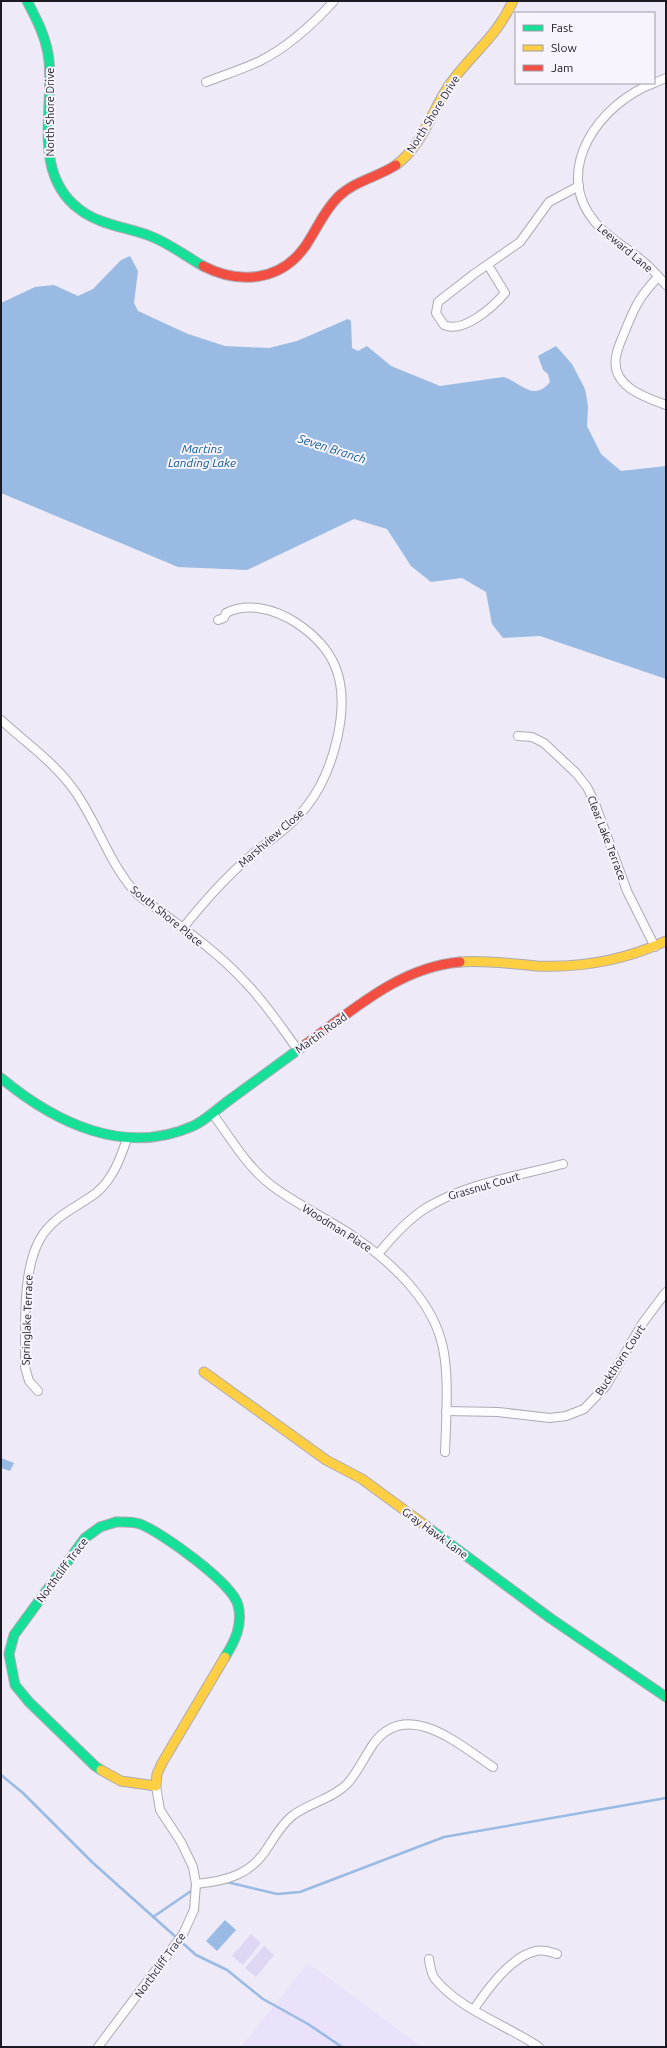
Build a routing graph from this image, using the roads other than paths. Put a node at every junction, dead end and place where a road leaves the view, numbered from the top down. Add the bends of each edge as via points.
1 (27, 1) edge
2 (334, 1) edge
3 (513, 1) edge
4 (666, 79) edge
5 (206, 82) dead end
6 (655, 83) edge
7 (652, 84) edge
8 (579, 186) junction
9 (488, 264) junction
10 (658, 277) junction
11 (666, 285) edge
12 (666, 405) edge
13 (218, 620) dead end
14 (1, 720) edge
15 (518, 736) dead end
16 (183, 928) junction
17 (666, 941) edge
18 (655, 947) junction
19 (298, 1050) junction
20 (1, 1078) edge
21 (212, 1113) junction
22 (127, 1139) junction
23 (563, 1164) dead end
24 (378, 1254) junction
25 (666, 1292) edge
26 (204, 1372) dead end
27 (38, 1391) dead end
28 (446, 1411) junction
29 (445, 1452) dead end
30 (666, 1697) edge
31 (493, 1767) dead end
32 (156, 1786) junction
33 (196, 1884) junction
34 (557, 1954) dead end
35 (429, 1959) dead end
36 (474, 2010) junction
37 (98, 2047) edge
38 (539, 2047) edge

1 - 3 street, North Shore Drive via 42,32 49,60 50,167 58,186 70,203 95,220 141,232 160,240 214,273 242,279 268,275 290,263 306,247 325,212 338,197 354,185 394,167 412,151 450,84 489,40 504,20
2 - 5 street via 296,38 279,50 260,61
4 - 6 street, Leeward Lane
7 - 8 street, Leeward Lane via 628,96 598,123 581,157 578,171
8 - 9 street via 549,202 520,242
8 - 10 street, Leeward Lane via 585,206 595,222 642,260
9 - 9 street via 438,302 436,313 444,325 454,328 466,324 496,304 505,293
10 - 11 street, Leeward Lane
10 - 12 street via 636,303 615,358 620,379 628,387 644,397
13 - 16 street, Marshview Close via 235,608 262,609 288,618 315,638 330,655 339,676 339,728 328,770 307,806 289,826 226,877
14 - 16 street, South Shore Place via 44,756 74,789 126,882 138,895
15 - 18 street, Clear Lake Terrace via 532,737 544,743 587,787 627,891
16 - 19 street, South Shore Place via 245,982
17 - 18 street, Martin Road
18 - 19 street, Martin Road via 622,958 584,965 550,966 478,961 429,968 380,990
19 - 21 street, Martin Road
20 - 22 street, Martin Road via 30,1103 47,1113 93,1133
21 - 22 street, Martin Road via 194,1126 175,1134
21 - 24 street, Woodman Place via 245,1158 270,1184
22 - 27 street, Springlake Terrace via 118,1165 108,1181 54,1221 32,1255 28,1273 25,1367 29,1381
23 - 24 street, Grassnut Court via 467,1189 442,1199 408,1222
24 - 28 street, Woodman Place via 427,1307 436,1325 445,1358
25 - 28 street, Buckthorn Court via 642,1324 606,1386 584,1409 566,1416 550,1418 498,1412
26 - 30 street, Gray Hawk Lane via 326,1460 362,1479 550,1618
28 - 29 street, Woodman Place
31 - 33 street via 431,1728 413,1724 394,1728 374,1743 356,1773 345,1785 303,1808 289,1819 251,1867 228,1880
32 - 32 street, Northcliff Trace via 162,1762 235,1641 240,1626 240,1612 233,1594 219,1578 148,1528 131,1522 116,1522 100,1527 85,1538 19,1626 10,1645 9,1666 15,1685 29,1702 95,1766 121,1781
32 - 33 street, Northcliff Trace via 160,1810 188,1853
33 - 37 street, Northcliff Trace via 194,1910 183,1934
34 - 36 street via 536,1951 513,1963 490,1987
35 - 36 street via 435,1979
36 - 38 street

